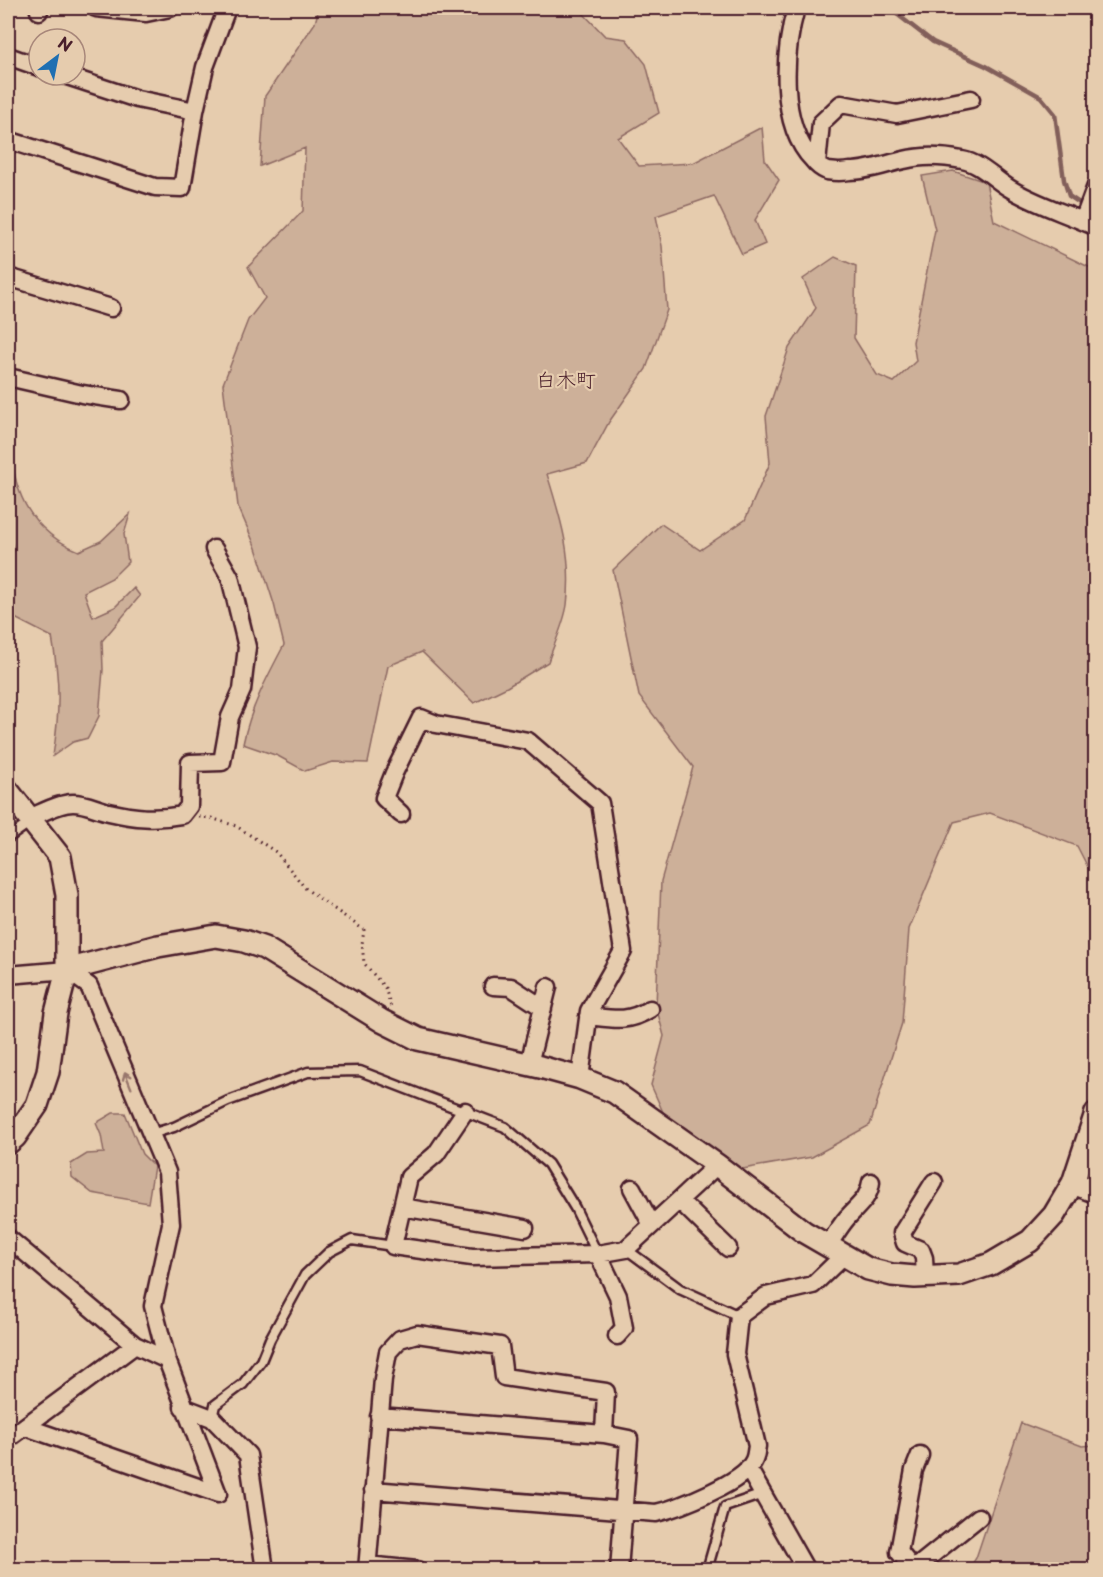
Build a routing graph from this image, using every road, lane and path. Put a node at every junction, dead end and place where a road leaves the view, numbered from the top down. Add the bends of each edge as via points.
1 (96, 8) edge
2 (170, 8) edge
3 (227, 8) edge
4 (796, 8) edge
5 (8, 56) edge
6 (27, 63) edge
7 (87, 83) edge
8 (971, 99) dead end
9 (195, 111) junction
10 (8, 140) edge
11 (817, 164) junction
12 (1095, 186) edge
13 (1089, 224) edge
14 (8, 277) edge
15 (111, 308) dead end
16 (8, 377) edge
17 (121, 400) dead end
18 (214, 549) dead end
19 (8, 790) edge
20 (401, 814) dead end
21 (182, 815) junction
22 (31, 820) junction
23 (8, 838) edge
24 (67, 970) junction
25 (8, 975) edge
26 (493, 986) dead end
27 (548, 987) dead end
28 (543, 1008) junction
29 (650, 1009) dead end
30 (588, 1016) junction
31 (385, 1023) junction
32 (529, 1064) junction
33 (580, 1078) junction
34 (465, 1111) junction
35 (1095, 1113) edge
36 (150, 1134) junction
37 (8, 1143) edge
38 (717, 1165) junction
39 (871, 1182) dead end
40 (934, 1182) dead end
41 (1073, 1182) junction
42 (632, 1188) dead end
43 (1095, 1192) edge
44 (679, 1200) junction
45 (402, 1207) junction
46 (652, 1225) junction
47 (525, 1228) dead end
48 (8, 1238) edge
49 (393, 1246) junction
50 (728, 1248) dead end
51 (626, 1249) junction
52 (835, 1251) junction
53 (598, 1254) junction
54 (925, 1276) junction
55 (740, 1316) junction
56 (617, 1336) dead end
57 (135, 1345) junction
58 (167, 1360) junction
59 (183, 1407) junction
60 (380, 1416) junction
61 (213, 1418) junction
62 (26, 1427) junction
63 (604, 1434) junction
64 (8, 1439) edge
65 (920, 1455) dead end
66 (748, 1468) junction
67 (373, 1490) junction
68 (763, 1494) junction
69 (623, 1512) junction
70 (978, 1517) dead end
71 (367, 1567) edge
72 (264, 1569) edge
73 (417, 1569) edge
74 (619, 1569) edge
75 (707, 1569) edge
76 (806, 1569) edge
77 (913, 1569) edge

1 - 2 street via 146,12
3 - 9 street via 205,67
4 - 11 street via 788,52 790,108 796,134
5 - 6 street
7 - 9 street via 137,99
8 - 11 street via 897,114 841,104 821,123
9 - 10 street via 182,188 155,187
11 - 13 street via 827,171 852,172 925,156 966,160 1025,196
12 - 13 street
14 - 15 street
16 - 17 street
18 - 21 street via 230,577 247,647 242,690 230,717 222,762 190,763 189,806
19 - 22 street
20 - 30 street via 384,798 421,718 528,741 600,803 623,951
21 - 22 street via 159,820 71,803
21 - 31 path via 236,826 276,852 306,889 364,930 363,963 385,988 391,1006
22 - 23 lane
22 - 24 street via 60,857 67,896
24 - 25 street
24 - 31 street via 158,946 216,936 264,948
36 -> 24 street via 89,986
24 - 37 street via 48,1072 37,1105
26 - 28 street via 511,987
27 - 28 street
28 - 32 street
29 - 30 street via 622,1020
30 - 33 street
31 - 32 street via 418,1040
32 - 33 street
33 - 38 street via 614,1092
34 - 36 lane via 360,1071 308,1072
34 - 45 street via 436,1154 409,1178
34 - 53 lane via 505,1127 548,1164
35 - 41 street
36 - 58 street via 168,1182 171,1224 153,1306
38 - 44 street
38 - 52 street
39 - 52 street via 862,1204 848,1216
40 - 54 street via 902,1233 905,1243 921,1250
41 - 43 street
41 - 54 street via 1054,1215 1030,1241 991,1264 959,1275
42 - 46 street
44 - 46 street
44 - 50 street
45 - 47 street
45 - 49 street
46 - 51 street
48 - 57 street
49 - 53 street via 472,1257
49 - 61 lane via 352,1240 329,1252 305,1275 261,1361 243,1384 215,1406
51 - 53 street
51 - 55 lane via 680,1289
52 - 54 street via 868,1269 892,1275
52 - 55 street via 813,1285 766,1296
53 - 56 street via 618,1296 624,1328
55 - 66 street via 735,1354 757,1446 754,1462
57 - 58 street
57 - 62 street
58 - 59 street
59 - 61 street
59 - 62 street via 218,1494
60 - 63 street
60 - 63 street via 388,1352 400,1339 417,1334 500,1346 504,1377 606,1392
60 - 67 street
61 - 72 street via 248,1455
62 - 64 street
63 - 69 street via 630,1439
65 - 77 street via 899,1552
66 - 68 street
66 - 69 street via 710,1494 671,1510 656,1514
67 - 69 street
67 - 71 street
68 - 75 lane via 725,1507
68 - 76 street
69 - 74 street
70 - 77 street
71 - 73 street

